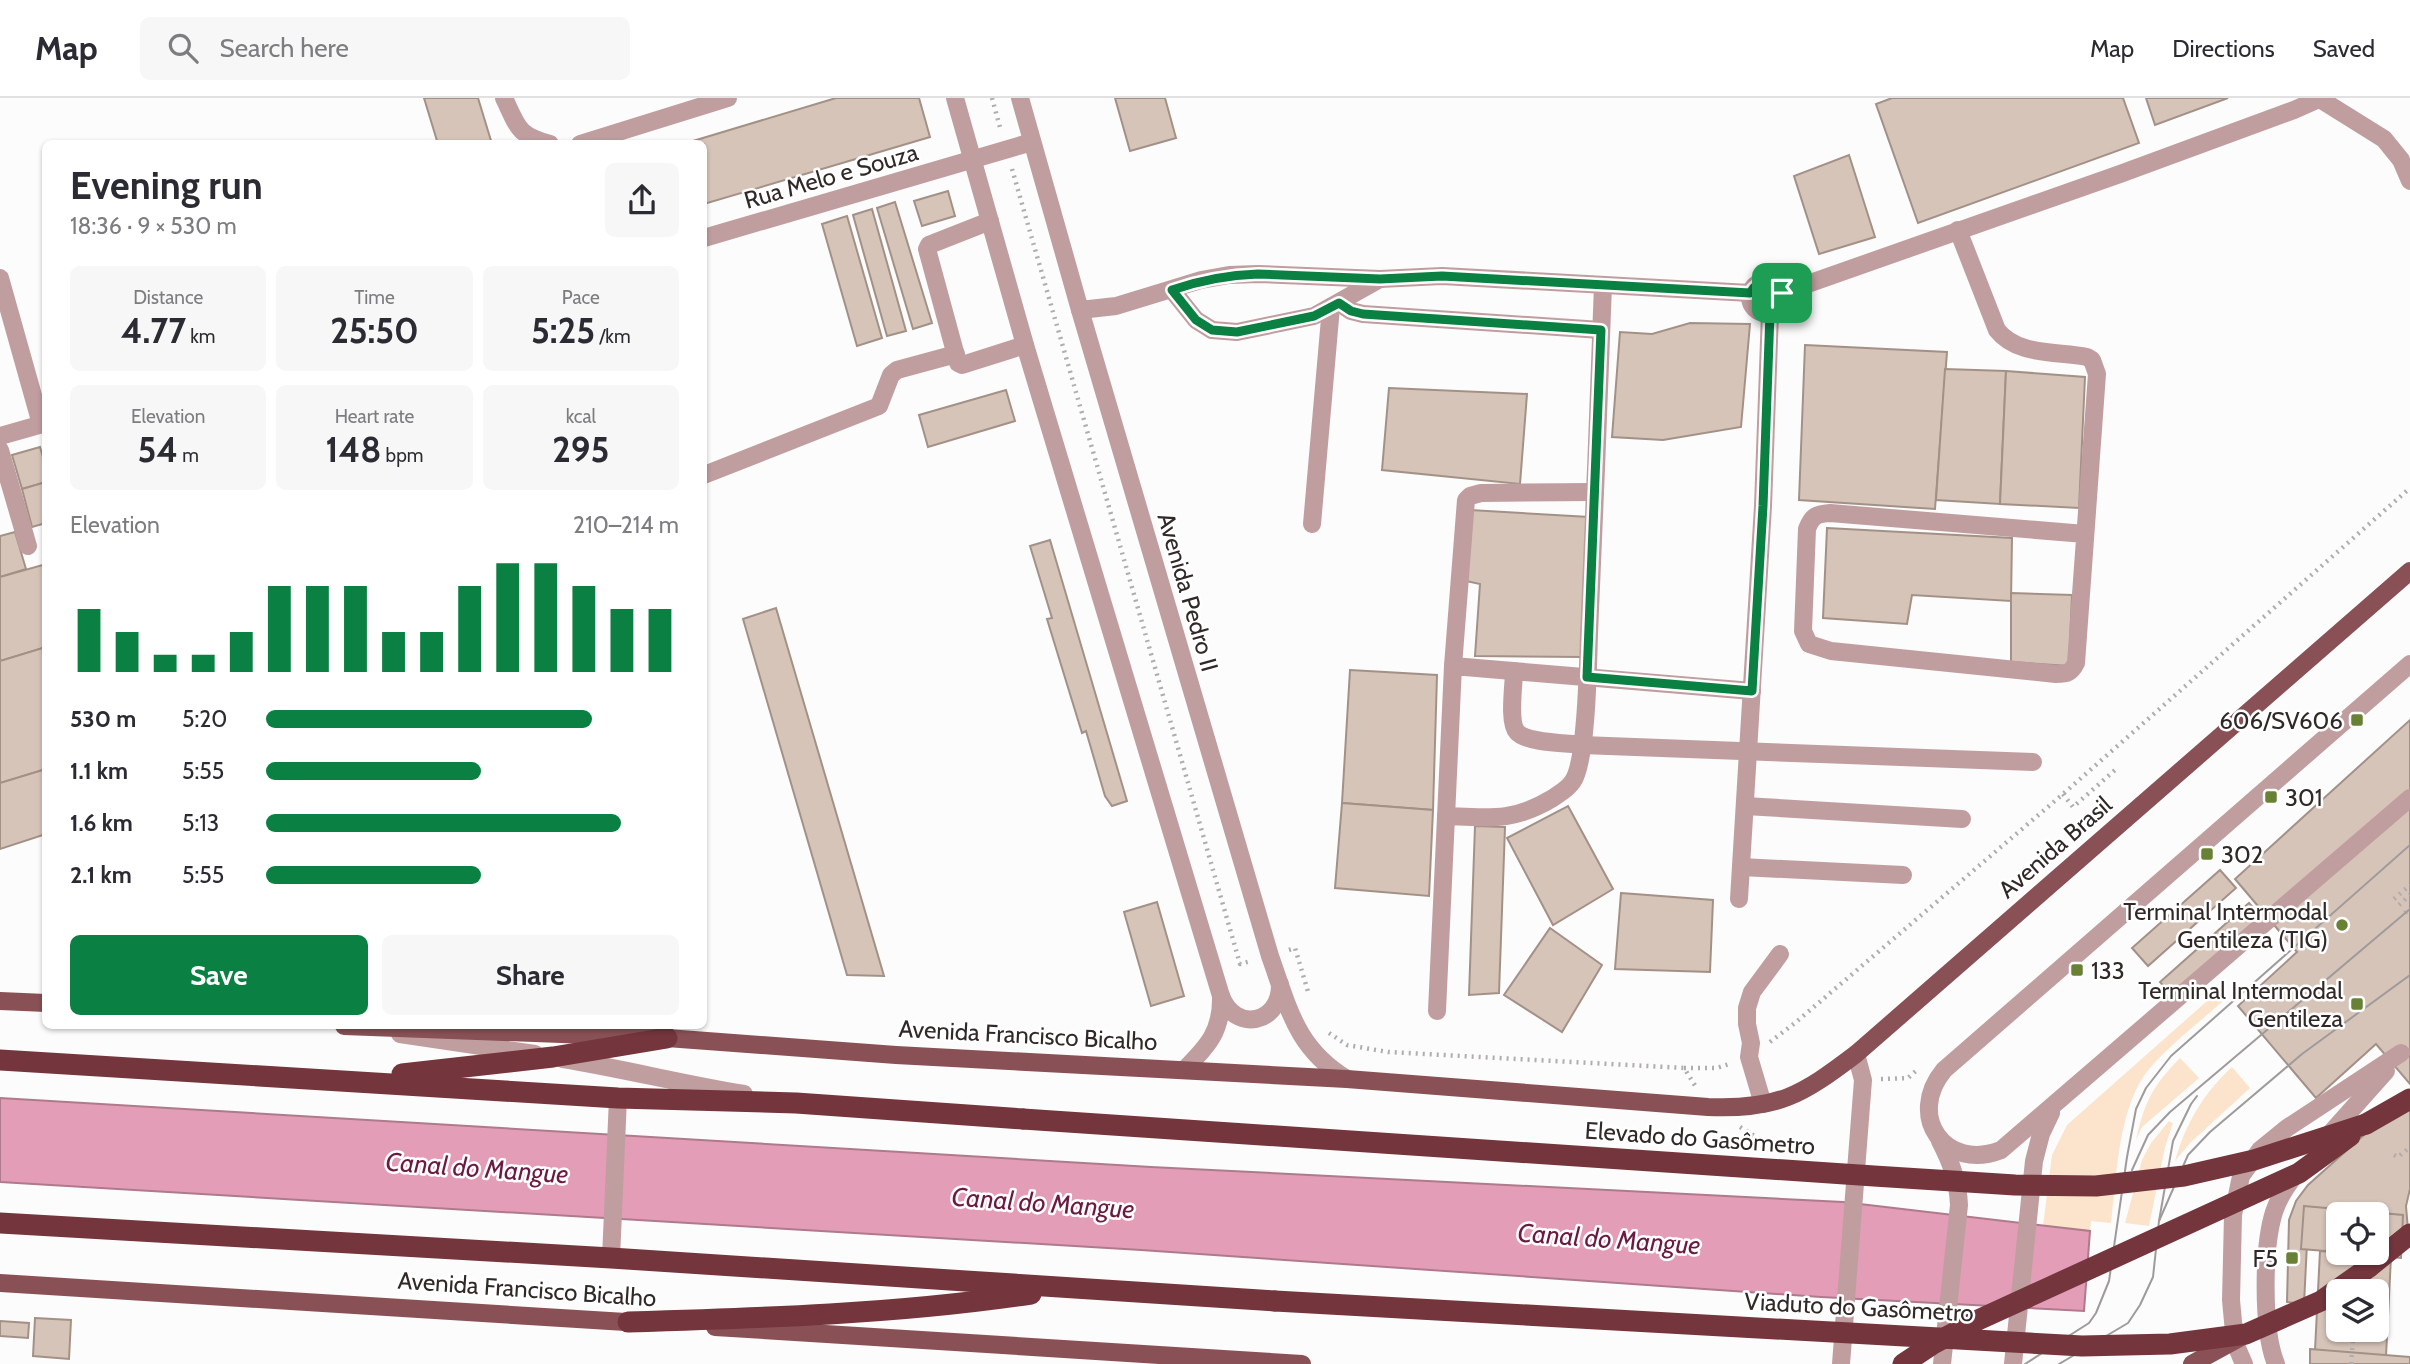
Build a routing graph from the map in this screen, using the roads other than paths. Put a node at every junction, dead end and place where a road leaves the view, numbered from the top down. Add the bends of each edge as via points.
1 (504, 98) edge
2 (728, 98) edge
3 (955, 98) edge
4 (1020, 98) edge
5 (2320, 98) edge
6 (537, 140) edge
7 (593, 140) edge
8 (1032, 142) junction
9 (973, 161) junction
10 (2410, 181) edge
11 (990, 221) junction
12 (1958, 230) junction
13 (707, 237) edge
14 (0, 278) edge
15 (1380, 279) junction
16 (1603, 285) junction
17 (1172, 290) junction
18 (1750, 293) junction
19 (1782, 293) junction
20 (1335, 305) junction
21 (1080, 310) junction
22 (1770, 313) junction
23 (1601, 330) junction
24 (1025, 345) junction
25 (956, 354) junction
26 (42, 420) edge
27 (42, 423) edge
28 (0, 436) edge
29 (0, 450) edge
30 (707, 474) edge
31 (1595, 492) junction
32 (1312, 524) dead end
33 (2085, 534) junction
34 (29, 546) dead end
35 (2410, 571) edge
36 (2410, 664) edge
37 (1453, 666) junction
38 (1514, 671) junction
39 (1587, 677) junction
40 (1752, 691) junction
41 (1582, 745) junction
42 (1748, 751) junction
43 (2033, 762) dead end
44 (2410, 798) edge
45 (1745, 806) junction
46 (1446, 816) junction
47 (1962, 819) dead end
48 (1741, 867) junction
49 (1903, 875) dead end
50 (1739, 899) dead end
51 (1780, 954) dead end
52 (1280, 984) junction
53 (1221, 996) junction
54 (0, 1001) edge
55 (42, 1003) edge
56 (1437, 1011) dead end
57 (362, 1029) edge
58 (423, 1029) edge
59 (667, 1038) junction
60 (2406, 1050) edge
61 (1856, 1054) junction
62 (553, 1057) junction
63 (0, 1060) edge
64 (1184, 1070) junction
65 (1348, 1079) junction
66 (344, 1081) junction
67 (618, 1098) junction
68 (2410, 1099) edge
69 (796, 1103) junction
70 (1763, 1104) junction
71 (2056, 1104) junction
72 (1708, 1107) joint
73 (2366, 1124) junction
74 (1939, 1138) junction
75 (0, 1223) edge
76 (2410, 1234) edge
77 (611, 1258) junction
78 (0, 1283) edge
79 (1072, 1288) junction
80 (1275, 1301) joint
81 (628, 1322) junction
82 (2246, 1334) junction
83 (1302, 1364) edge
84 (1841, 1364) edge
85 (1903, 1364) edge
86 (1942, 1364) edge
87 (2013, 1364) edge
88 (2192, 1364) edge
89 (2244, 1364) edge
90 (2276, 1364) edge

1 - 6 street via 520,131
2 - 7 street
3 - 9 street
4 - 8 street, Avenida Pedro II
5 - 10 street via 2384,139 2402,160
5 - 12 street
8 - 9 street, Rua Melo e Souza
8 - 21 street, Avenida Pedro II
9 - 11 street
9 - 13 street, Rua Melo e Souza
11 - 24 street
11 - 25 street via 927,248
12 - 19 street
12 - 33 street via 2004,339 2017,346 2087,357 2095,367
14 - 26 street
15 - 16 street via 1442,276
15 - 17 street via 1229,275
15 - 20 street
16 - 18 street
16 - 23 street
17 - 20 street via 1196,320 1212,330 1237,332 1314,316
17 - 21 street via 1116,306
18 - 19 street via 1762,281 1771,281
18 - 22 street via 1755,308
19 - 22 street via 1782,302
20 - 23 street via 1363,314
20 - 32 street
21 - 52 street, Avenida Pedro II
22 - 40 street
23 - 31 street
24 - 25 street via 962,366
24 - 53 street
25 - 30 street via 897,370 879,406
27 - 28 street
29 - 34 street
31 - 37 street via 1481,493 1466,500
31 - 39 street
33 - 33 street via 1815,515 1807,529 1803,631 1809,644 1831,651 2066,674 2073,670 2077,655
35 - 61 main road, Avenida Brasil
36 - 74 street via 1944,1070 1927,1103
37 - 38 street
37 - 46 street
38 - 39 street
38 - 41 street via 1512,715 1517,732 1527,738
39 - 40 street
39 - 41 street
40 - 42 street
41 - 42 street
41 - 46 street via 1574,781 1538,807 1497,819
42 - 43 street
42 - 45 street
44 - 71 street
45 - 47 street
45 - 48 street
46 - 56 street
48 - 49 street
48 - 50 street
51 - 70 street via 1752,992 1747,1008 1749,1057
52 - 53 street via 1279,1000 1261,1018 1245,1019 1231,1012
52 - 65 street, Avenida Pedro II via 1307,1044 1326,1065
53 - 64 street via 1214,1035
54 - 55 main road
57 - 62 street
58 - 59 main road, Avenida Francisco Bicalho
59 - 62 highway
59 - 64 main road, Avenida Francisco Bicalho
60 - 89 street via 2287,1128 2260,1150 2241,1176 2233,1215 2231,1300 2235,1343
60 - 90 street via 2310,1156 2284,1188 2274,1212 2266,1298 2270,1351
61 - 70 main road, Avenida Brasil via 1800,1094
61 - 84 street via 1863,1080
62 - 66 highway
62 - 69 street
63 - 66 highway
64 - 65 main road, Avenida Francisco Bicalho
65 - 72 main road, Avenida Francisco Bicalho
66 - 67 highway
67 - 69 highway
67 - 77 street
68 - 73 highway, Elevado do Gasômetro
69 - 73 highway, Elevado do Gasômetro, bridge via 2015,1185 2096,1186 2184,1176 2254,1160
70 - 72 main road, Avenida Brasil
71 - 74 street via 2001,1150 1988,1155 1960,1154
71 - 87 street via 2037,1147
73 - 85 highway, Elevado do Gasômetro, bridge via 2299,1173 1978,1320
74 - 86 street via 1958,1185
75 - 77 highway, Avenida Francisco Bicalho
76 - 82 highway, Viaduto do Gasômetro, bridge via 2321,1301
77 - 79 highway, Avenida Francisco Bicalho
78 - 81 main road, Avenida Francisco Bicalho
79 - 80 highway, Avenida Francisco Bicalho
79 - 81 highway via 978,1302 820,1316
80 - 82 highway, Viaduto do Gasômetro, bridge via 2081,1346 2170,1344
81 - 83 main road, Avenida Francisco Bicalho
82 - 88 main road, bridge

